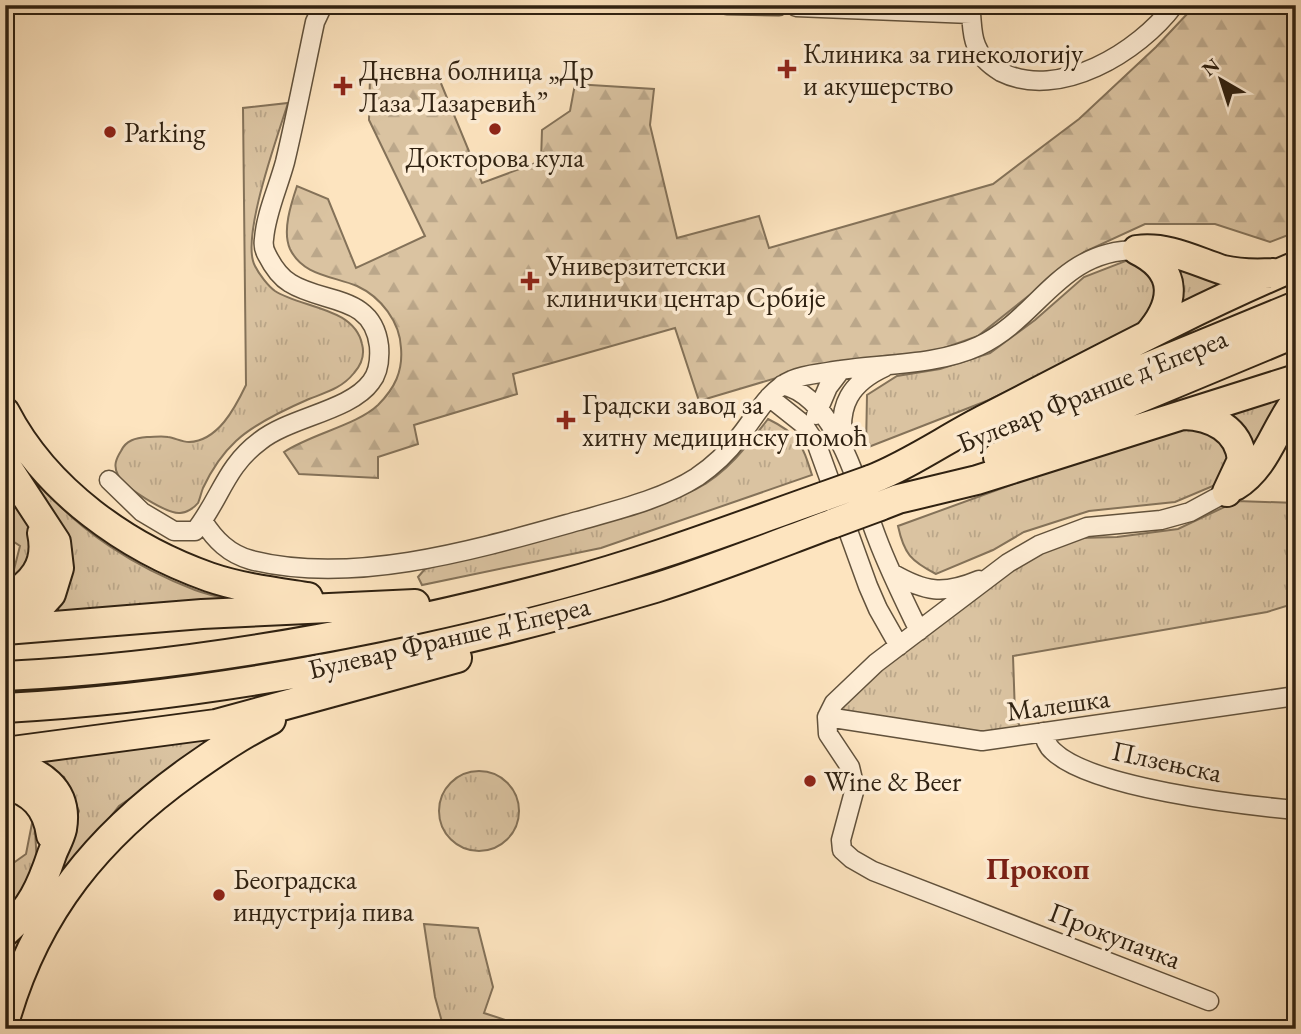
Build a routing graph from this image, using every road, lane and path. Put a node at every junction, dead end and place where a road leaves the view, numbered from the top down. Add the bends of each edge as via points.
1 (323, 5) edge
2 (727, 5) edge
3 (1174, 5) edge
4 (787, 7) edge
5 (1137, 250) junction
6 (1288, 270) edge
7 (1296, 306) edge
8 (1296, 333) edge
9 (1148, 335) junction
10 (896, 363) junction
11 (841, 370) junction
12 (1296, 379) edge
13 (775, 391) junction
14 (1296, 401) edge
15 (818, 408) junction
16 (5, 412) edge
17 (1184, 415) junction
18 (817, 445) junction
19 (844, 449) junction
20 (5, 464) edge
21 (879, 476) junction
22 (109, 480) dead end
23 (1227, 492) junction
24 (889, 503) junction
25 (39, 517) junction
26 (203, 521) junction
27 (892, 573) junction
28 (995, 574) junction
29 (657, 587) junction
30 (5, 599) edge
31 (491, 601) junction
32 (366, 606) junction
33 (5, 627) edge
34 (919, 631) junction
35 (899, 646) junction
36 (5, 676) edge
37 (328, 693) junction
38 (1296, 695) edge
39 (5, 708) edge
40 (827, 718) junction
41 (1043, 732) junction
42 (5, 752) edge
43 (5, 764) edge
44 (5, 784) edge
45 (1296, 810) edge
46 (52, 855) junction
47 (5, 932) edge
48 (1209, 1001) dead end
49 (5, 1020) edge

1 - 26 street via 315,22 264,247 289,283 366,316 377,334 380,360 372,381 353,398 259,441 236,462
2 - 4 street
3 - 4 street via 1148,32 1097,67 1037,81 1017,79 989,64 976,47 971,14
5 - 6 highway via 1175,253 1237,273
5 - 9 highway via 1160,268 1169,286 1164,315
5 - 10 street via 1091,258 980,345 933,359
6 - 9 highway
7 - 21 highway, Булевар Франше д'Епереа
8 - 24 highway, Булевар Франше д'Епереа
9 - 21 highway
10 - 11 street
10 - 19 street via 872,374 846,400 841,421
11 - 13 street via 799,377
11 - 15 street
12 - 17 highway
13 - 15 street via 797,389
13 - 18 street
13 - 26 street via 738,440 684,484 597,515 443,554 370,566 279,564 228,550
14 - 23 highway via 1261,462
15 - 18 street
15 - 19 street
16 - 32 highway via 52,476 104,523 143,547 210,577
17 - 23 highway via 1214,421 1236,440 1242,460
17 - 24 highway
18 - 35 street via 868,586
19 - 27 street
20 - 25 highway
21 - 31 highway, Булевар Франше д'Епереа, bridge via 632,563
22 - 26 street via 142,512 174,531 195,531
23 - 28 street via 1175,517 1063,534
24 - 29 highway, Булевар Франше д'Епереа, bridge
25 - 30 highway via 42,562 30,583
25 - 33 highway via 58,549 57,581 42,604
27 - 28 street via 922,589 938,591
27 - 34 street
28 - 34 street
29 - 37 highway via 560,627
29 - 39 highway, Булевар Франше д'Епереа via 349,664 108,700
31 - 32 highway
31 - 36 highway, Булевар Франше д'Епереа via 196,658
32 - 33 highway
34 - 35 street
35 - 40 street via 834,703
37 - 42 highway via 216,724
37 - 49 highway via 234,740 163,790 114,832 73,880 37,939
38 - 41 street, Малешка
40 - 41 street, Малешка via 969,741
40 - 48 street, Прокупачка via 828,734 850,767 855,788 841,840 842,850 852,859
41 - 45 street, Плзењска via 1052,750 1063,758 1139,787
43 - 46 highway via 35,772 57,794 63,817
44 - 46 highway via 32,796 46,812
46 - 47 highway via 28,910

